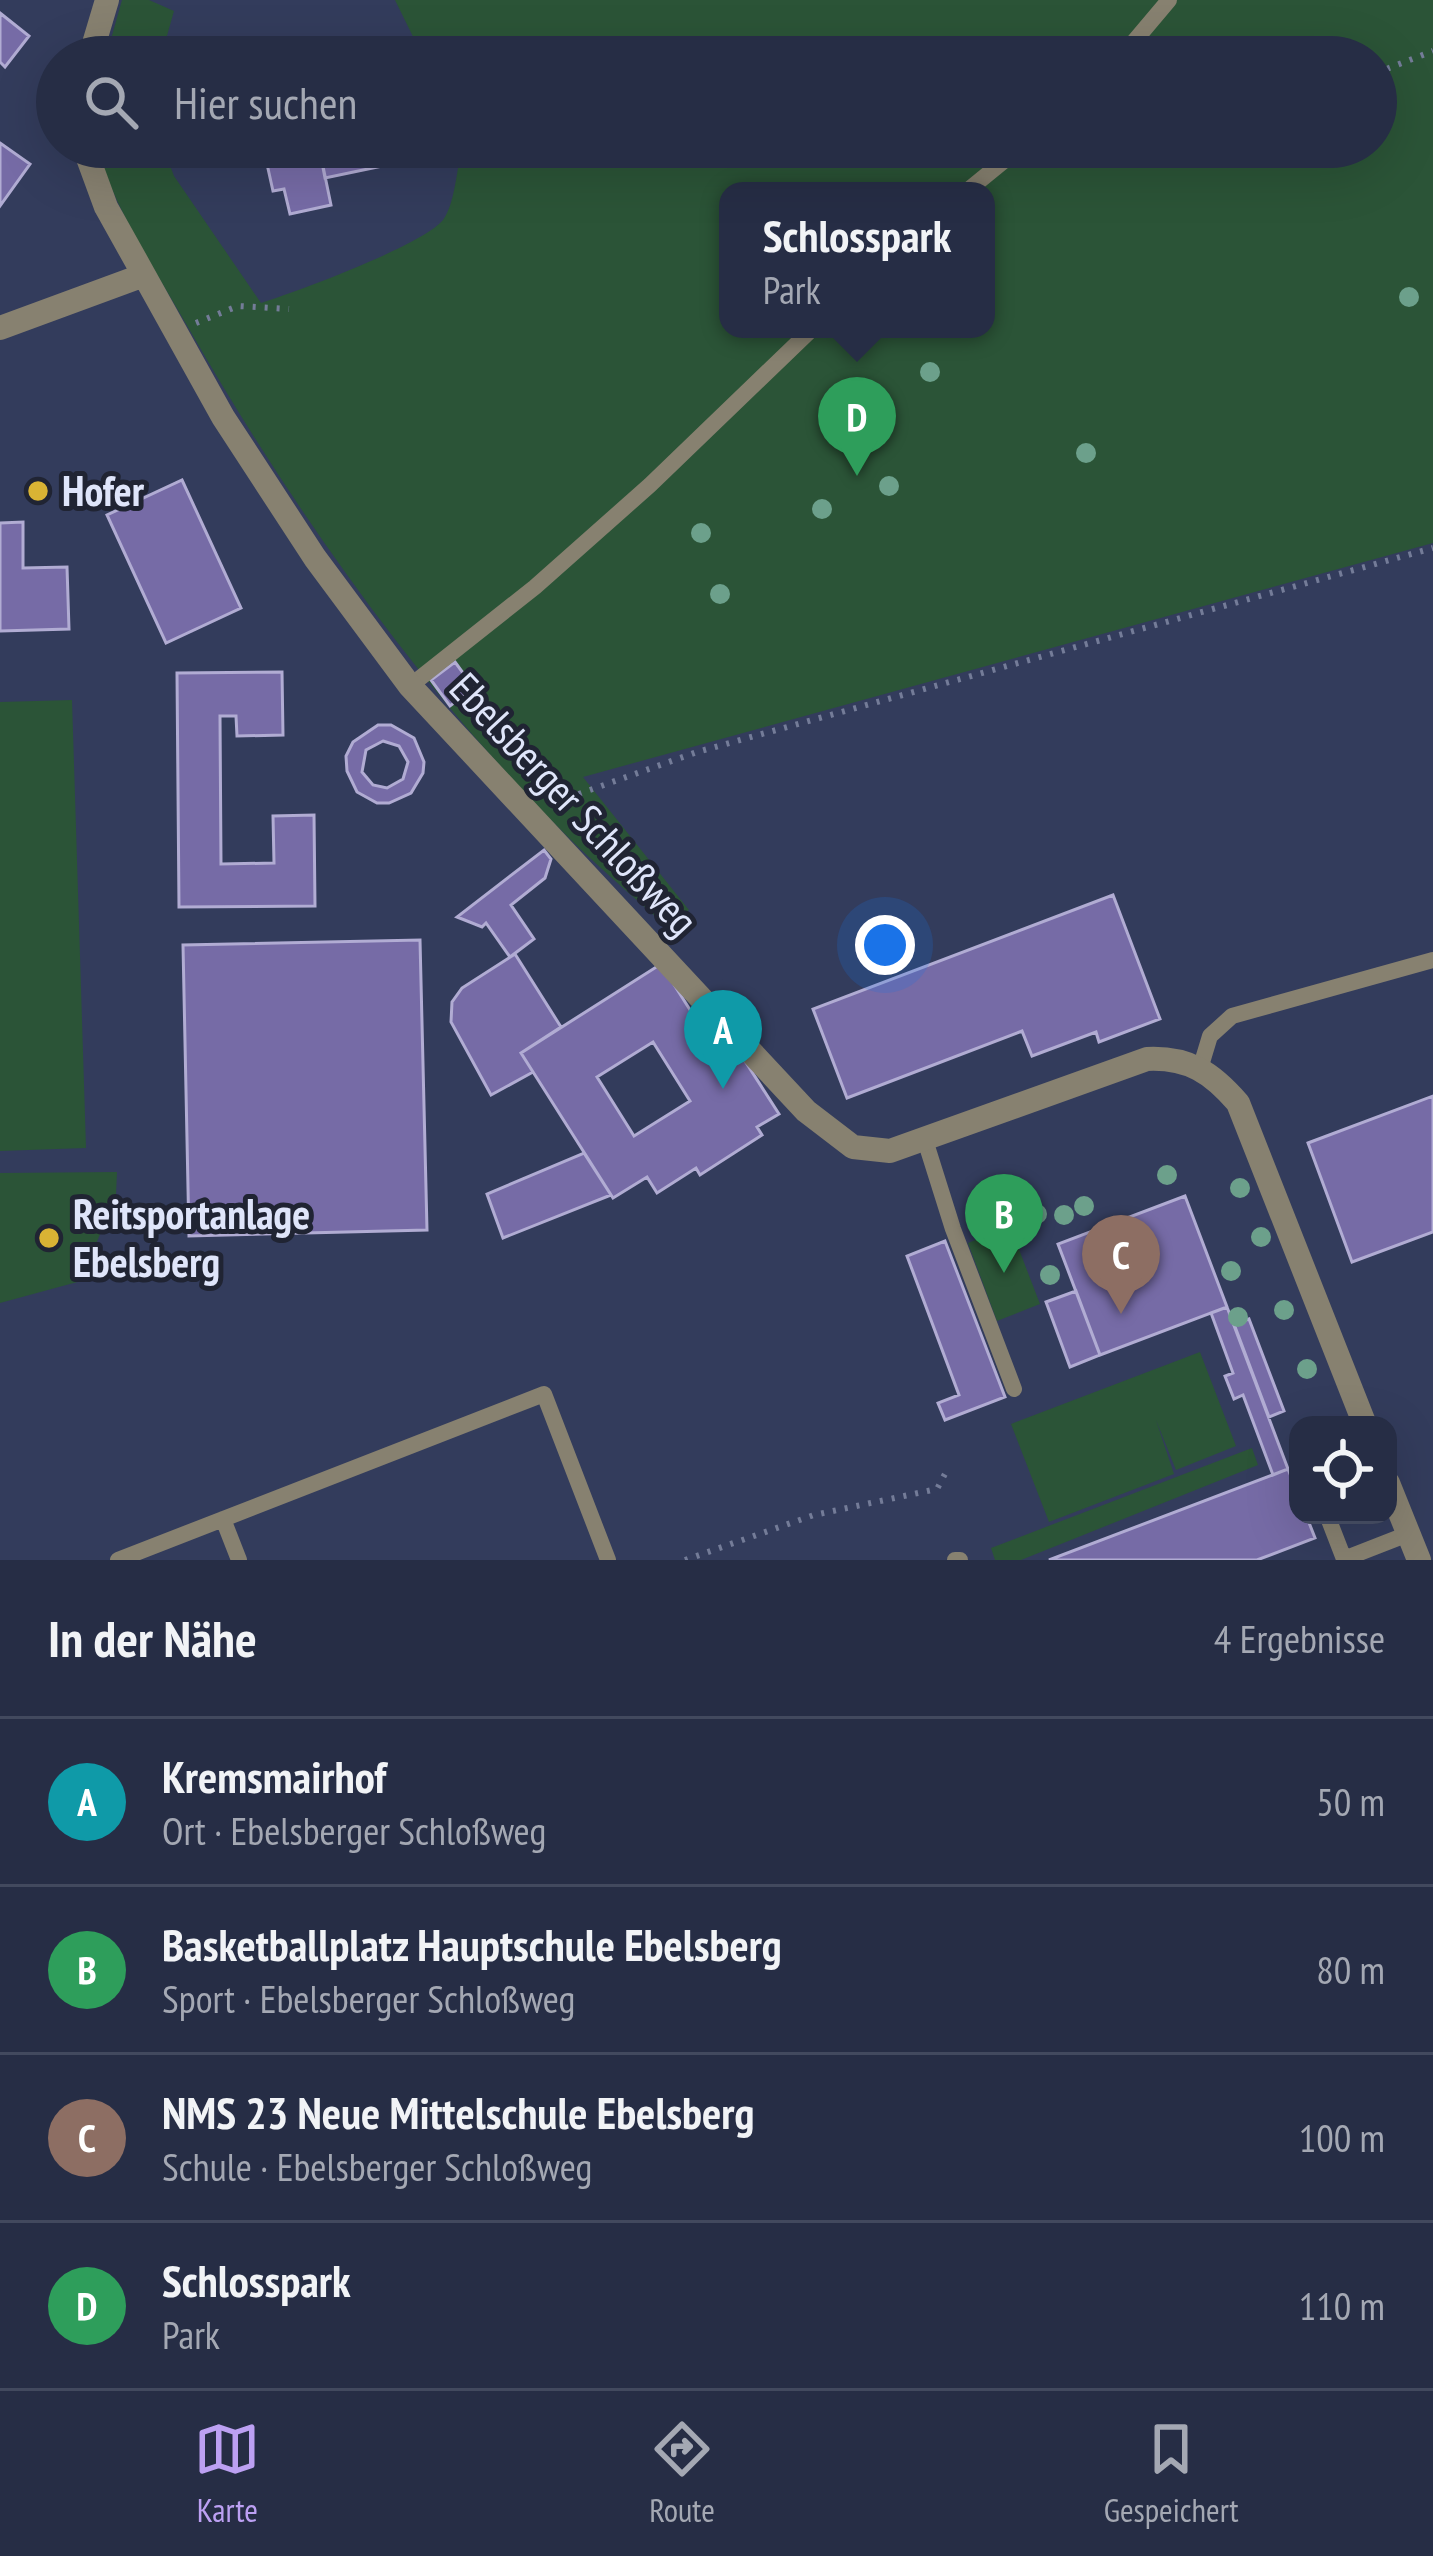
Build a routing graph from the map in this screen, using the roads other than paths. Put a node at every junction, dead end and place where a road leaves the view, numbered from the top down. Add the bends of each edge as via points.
1 (107, 0) edge
2 (1169, 0) edge
3 (96, 36) edge
4 (1138, 36) edge
5 (92, 168) edge
6 (144, 275) junction
7 (0, 328) edge
8 (803, 338) edge
9 (410, 686) junction
10 (1433, 960) edge
11 (1200, 1069) junction
12 (925, 1140) junction
13 (1014, 1389) dead end
14 (1361, 1416) edge
15 (1397, 1506) edge
16 (224, 1519) junction
17 (1330, 1524) edge
18 (1408, 1534) junction
19 (118, 1560) edge
20 (239, 1560) edge
21 (608, 1560) edge
22 (1418, 1560) edge

1 - 3 street
2 - 4 lane
5 - 6 street, Ebelsberger Schloßweg
6 - 7 street
6 - 9 street, Ebelsberger Schloßweg via 223,417
8 - 9 lane, Ebelsberger Schloßweg via 536,587
9 - 12 street, Ebelsberger Schloßweg via 806,1111 853,1147 890,1151
10 - 11 lane via 1232,1016 1210,1036
11 - 12 street, Ebelsberger Schloßweg via 1173,1058 1148,1060
11 - 14 street via 1238,1103
12 - 13 lane
15 - 18 street
16 - 19 lane
16 - 20 lane
16 - 21 lane via 544,1394
17 - 18 lane via 1344,1559
18 - 22 street

